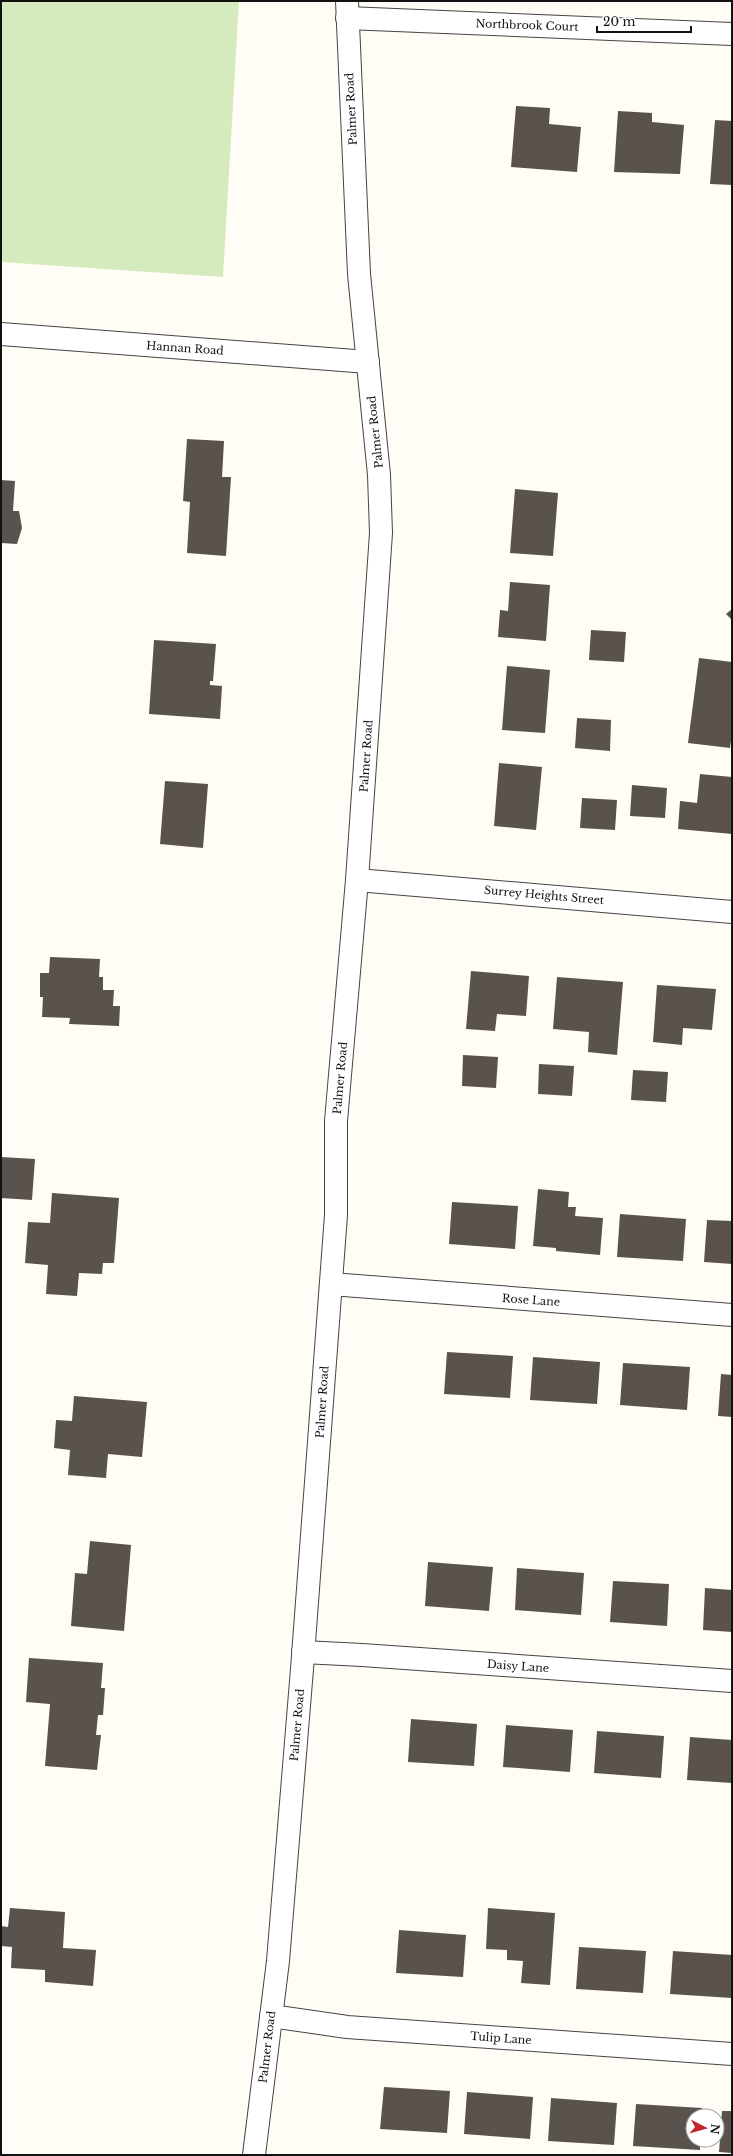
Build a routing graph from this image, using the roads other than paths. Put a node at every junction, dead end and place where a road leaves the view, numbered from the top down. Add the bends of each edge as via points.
1 (347, 10) edge
2 (732, 34) edge
3 (1, 334) edge
4 (368, 362) junction
5 (357, 880) junction
6 (732, 912) edge
7 (331, 1284) junction
8 (732, 1315) edge
9 (303, 1652) junction
10 (732, 1681) edge
11 (271, 2016) junction
12 (732, 2054) edge
13 (254, 2155) edge

1 - 2 street, Northbrook Court
1 - 4 street, Palmer Road via 358,255
3 - 4 street, Hannan Road
4 - 5 street, Palmer Road via 379,475 381,534
5 - 6 street, Surrey Heights Street
5 - 7 street, Palmer Road via 336,1121 336,1215
7 - 8 street, Rose Lane
7 - 9 street, Palmer Road
9 - 10 street, Daisy Lane
9 - 11 street, Palmer Road via 278,1961
11 - 12 street, Tulip Lane via 347,2027
11 - 13 street, Palmer Road

